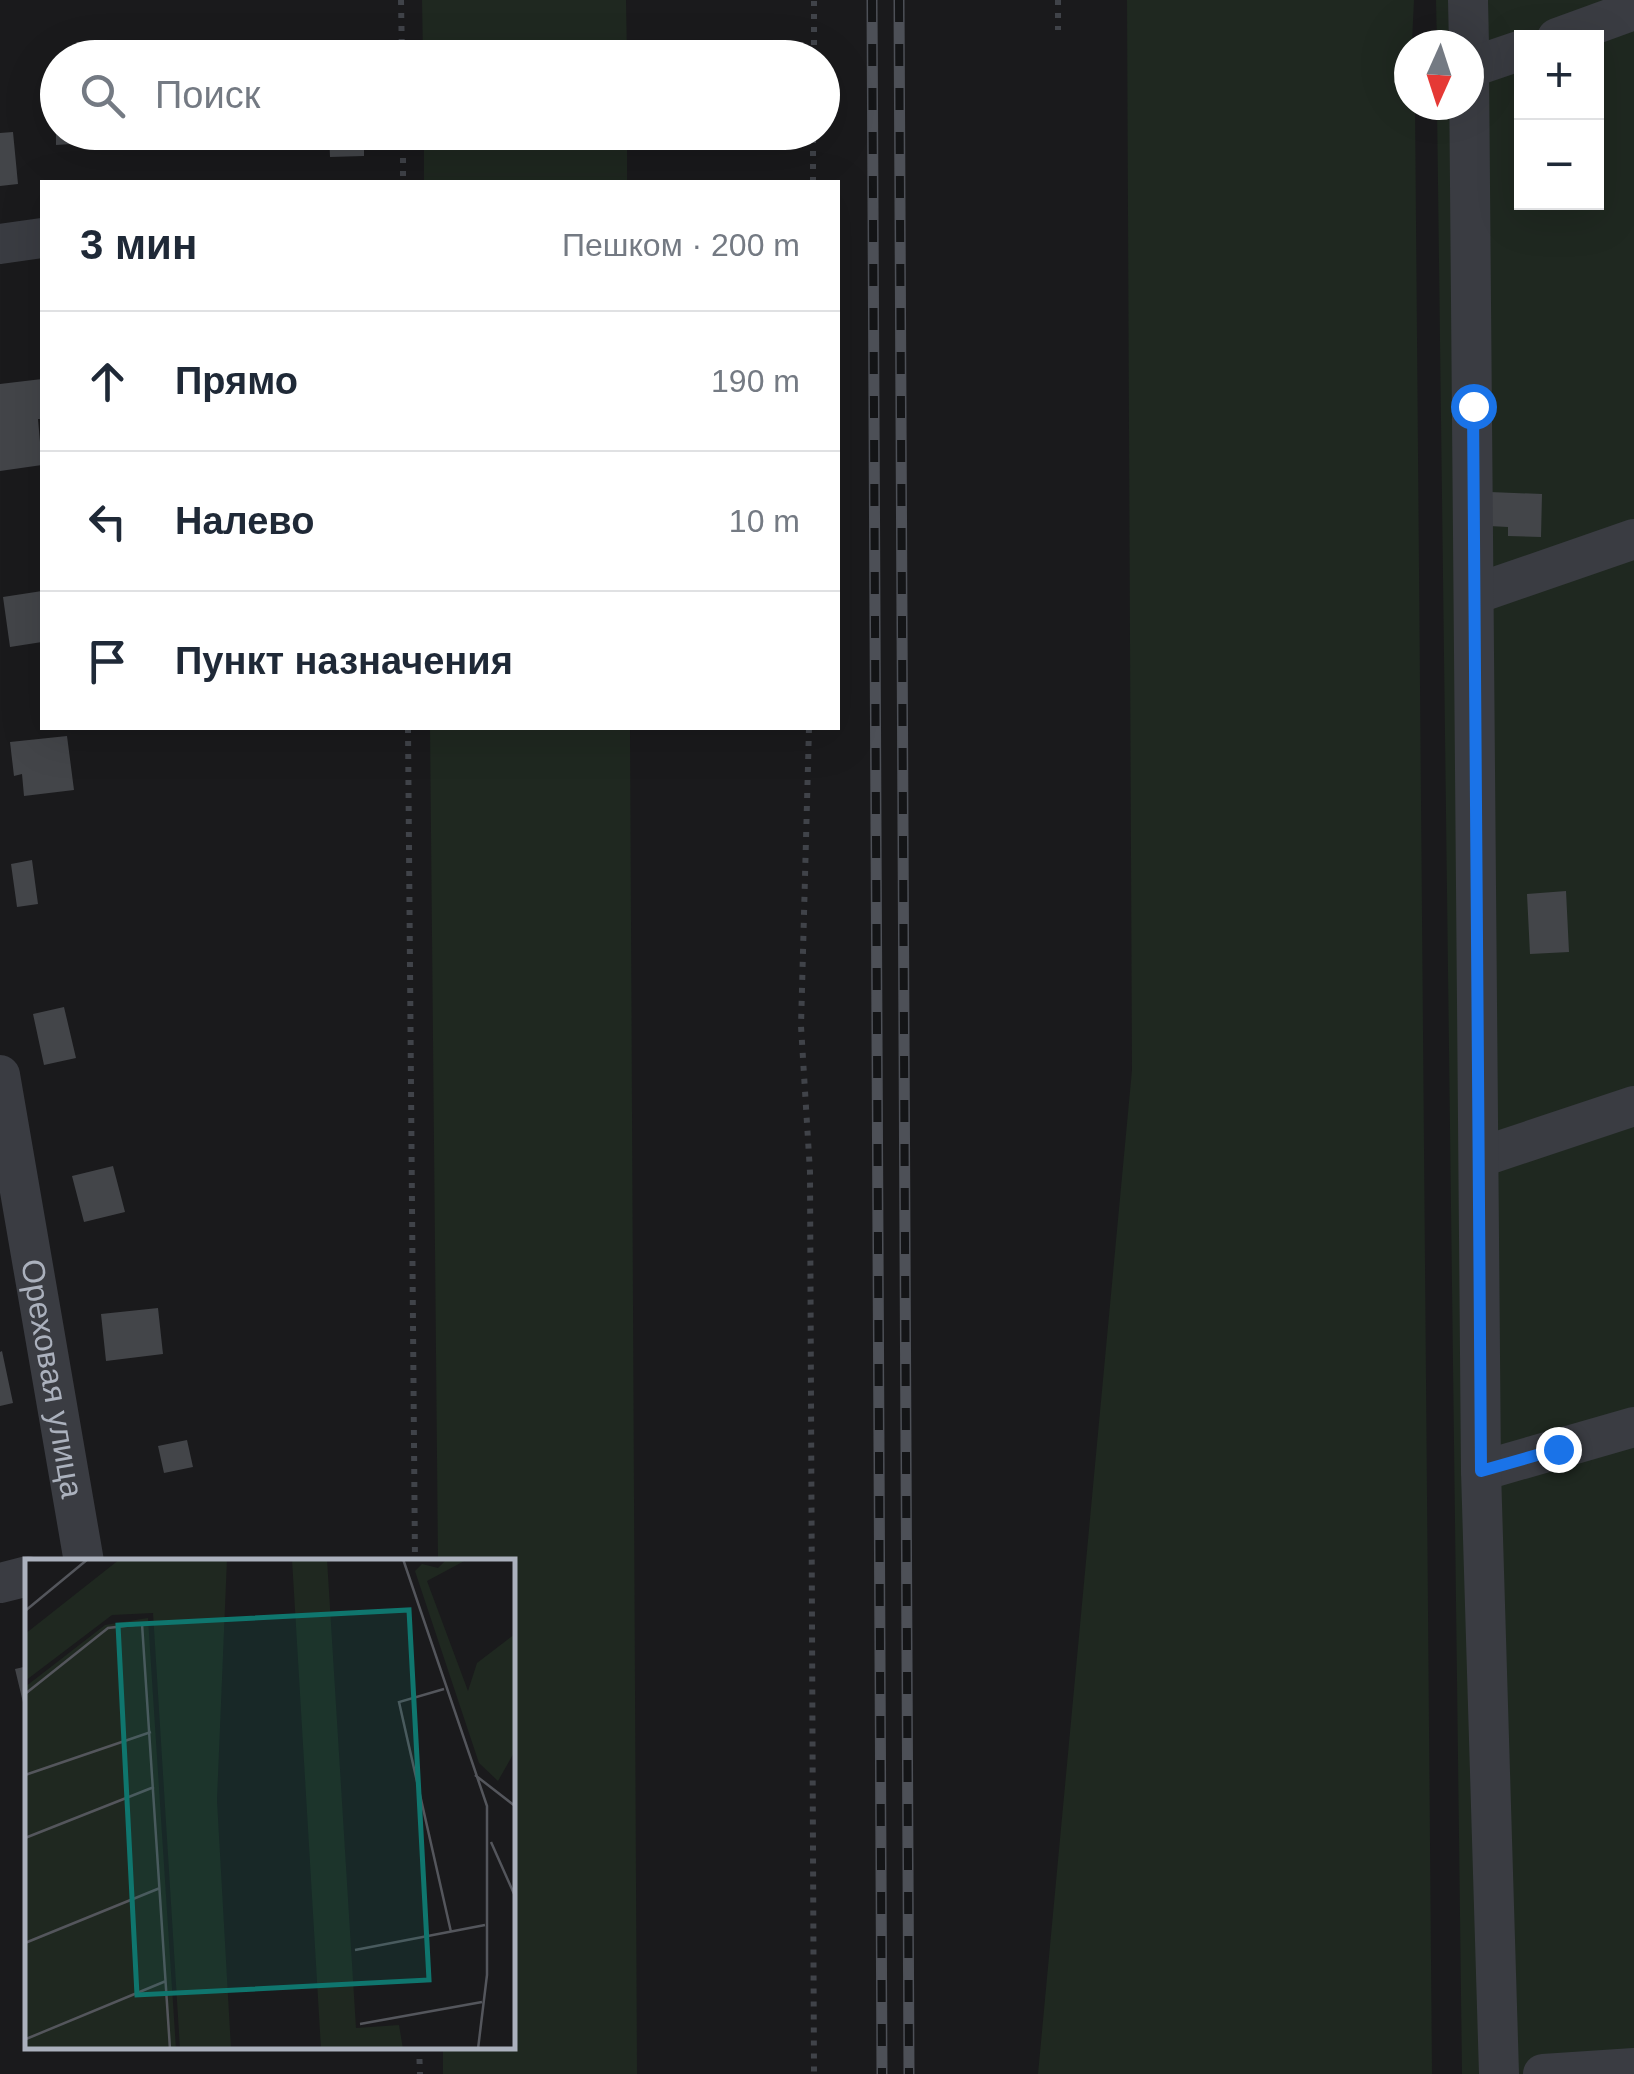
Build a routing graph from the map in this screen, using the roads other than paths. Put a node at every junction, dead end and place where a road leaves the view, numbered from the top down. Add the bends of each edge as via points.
1 (1468, 0) edge
2 (1634, 10) edge
3 (1469, 30) edge
4 (1579, 30) edge
5 (1514, 53) edge
6 (40, 238) edge
7 (0, 244) edge
8 (1634, 539) edge
9 (1475, 594) junction
10 (0, 1075) edge
11 (1634, 1106) edge
12 (1481, 1157) junction
13 (1634, 1427) edge
14 (1481, 1471) junction
15 (83, 1559) edge
16 (25, 1577) edge
17 (0, 1583) edge
18 (1634, 2068) edge
19 (1499, 2074) edge
20 (1543, 2074) edge

1 - 3 street
2 - 4 street
5 - 9 street via 1469,68
6 - 7 street
8 - 9 street
9 - 12 street
10 - 15 street, Ореховая улица
11 - 12 street
12 - 14 street
13 - 14 street
14 - 19 street
16 - 17 street
18 - 20 street

